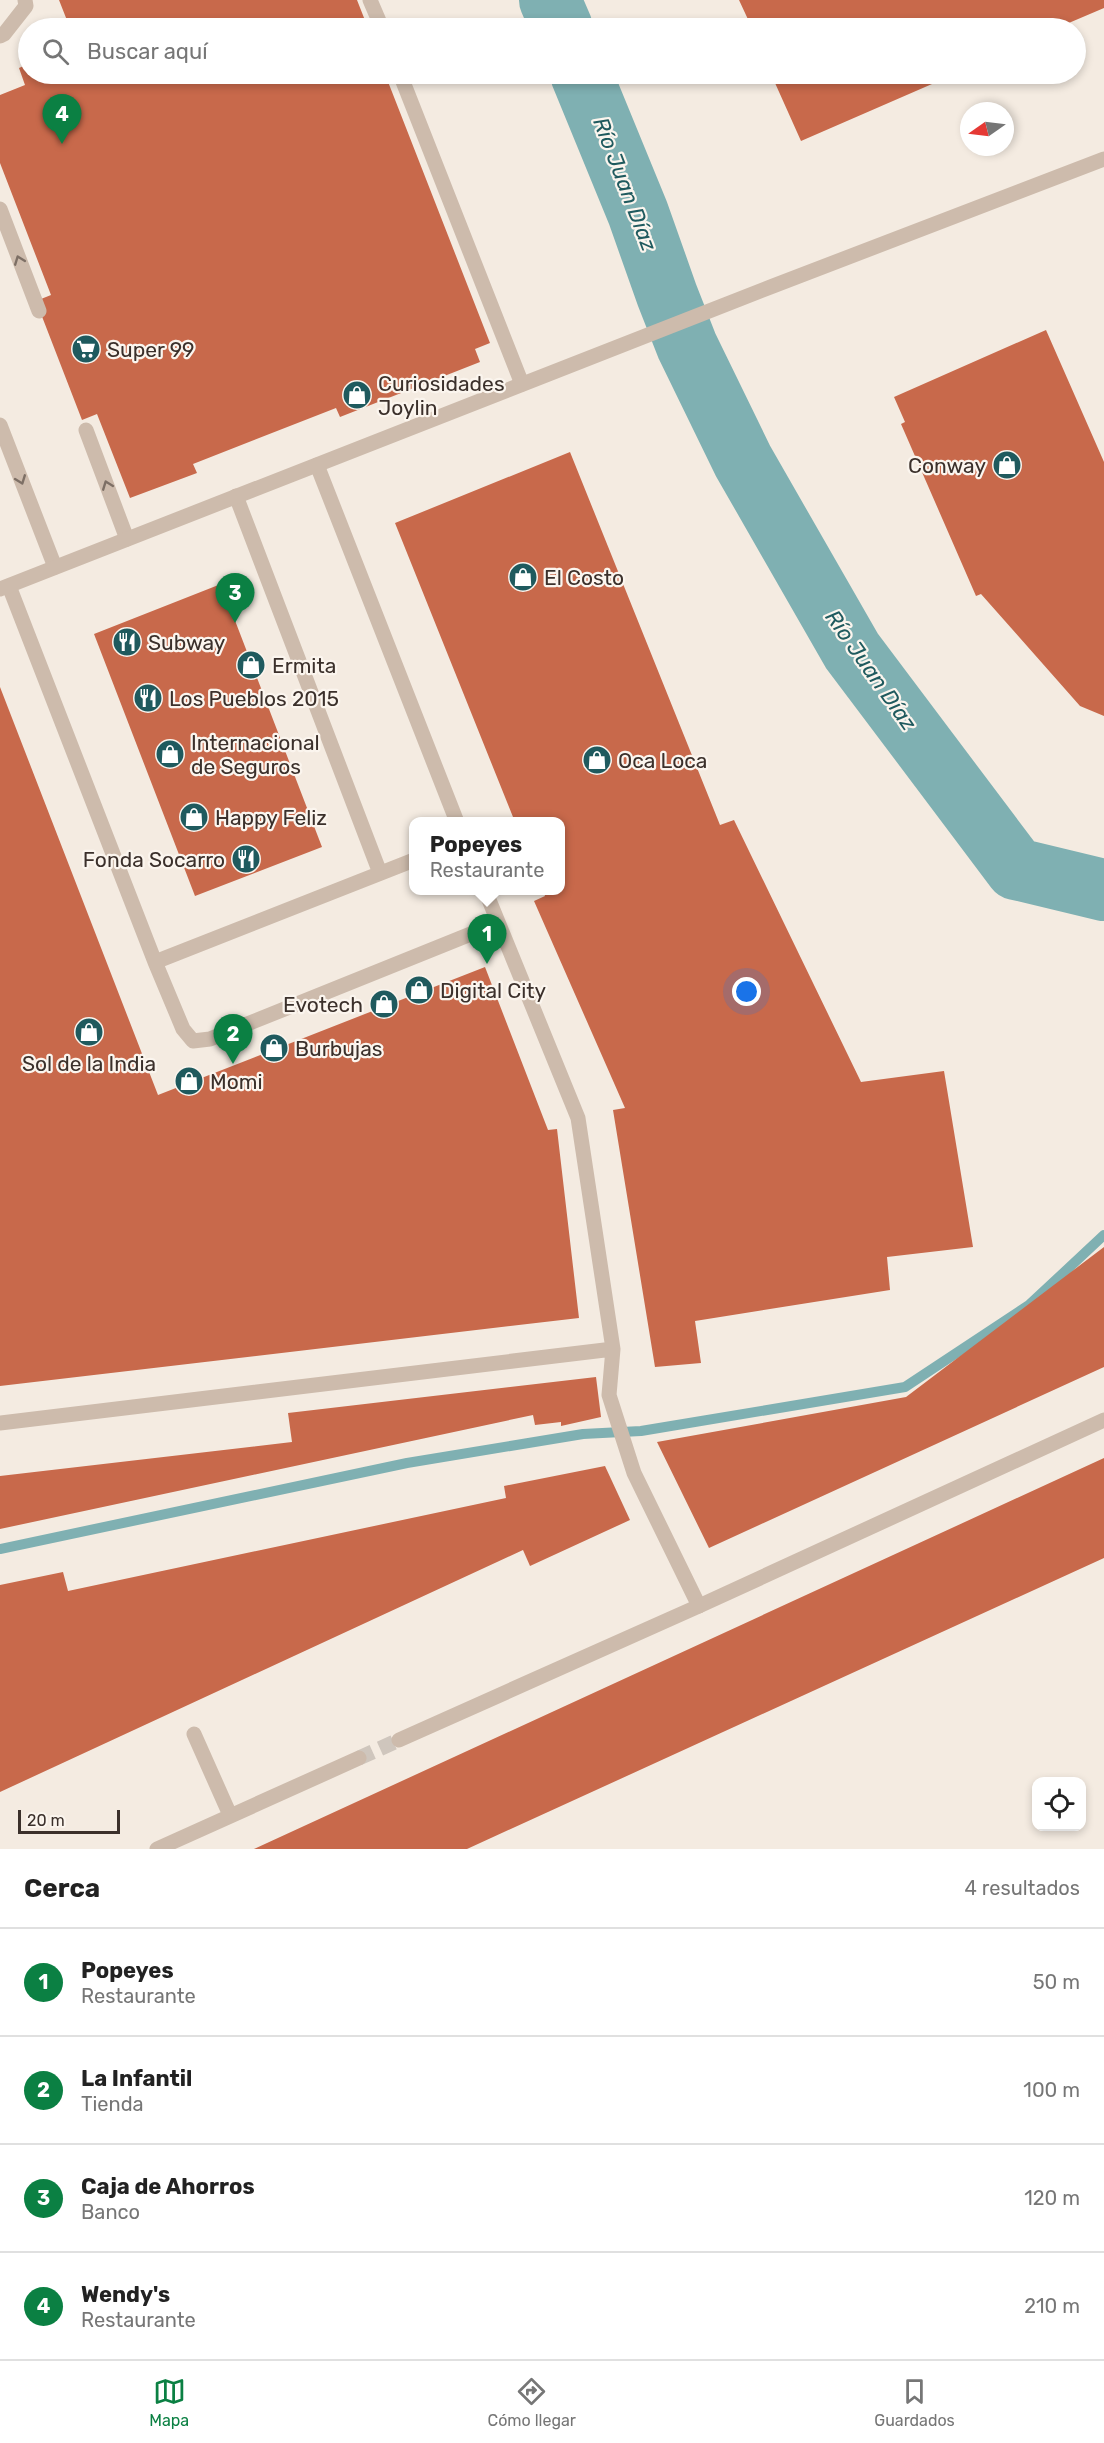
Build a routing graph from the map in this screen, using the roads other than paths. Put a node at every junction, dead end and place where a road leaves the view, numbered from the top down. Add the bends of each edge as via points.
1 (25, 0) edge
2 (370, 0) edge
3 (378, 18) edge
4 (0, 36) edge
5 (404, 84) edge
6 (1104, 159) edge
7 (0, 209) edge
8 (39, 311) dead end
9 (522, 384) junction
10 (0, 425) edge
11 (86, 430) dead end
12 (317, 465) junction
13 (236, 496) junction
14 (127, 539) junction
15 (55, 567) junction
16 (4, 587) edge
17 (455, 817) edge
18 (409, 862) edge
19 (380, 873) junction
20 (487, 895) edge
21 (498, 923) junction
22 (155, 962) junction
23 (613, 1349) junction
24 (1104, 1420) edge
25 (0, 1424) edge
26 (699, 1606) junction
27 (194, 1734) dead end
28 (399, 1740) tunnel mouth
29 (359, 1758) tunnel mouth
30 (230, 1815) junction
31 (157, 1849) edge

1 - 4 street via 26,6
2 - 3 street
5 - 9 street
6 - 9 street
8 -> 7 street
9 - 12 street
10 -> 15 street
14 -> 11 street
12 - 13 street
12 - 17 street
13 - 14 street
13 - 19 street
14 - 15 street
15 - 16 street
16 - 22 street
18 - 19 street
19 - 22 street
20 - 21 street
21 - 22 street via 210,1039 193,1041 183,1029
21 - 23 street via 578,1118
23 - 25 street
23 - 26 street via 609,1395 634,1473
24 - 26 street
26 - 28 street
27 - 30 street
29 - 30 street
30 - 31 street

